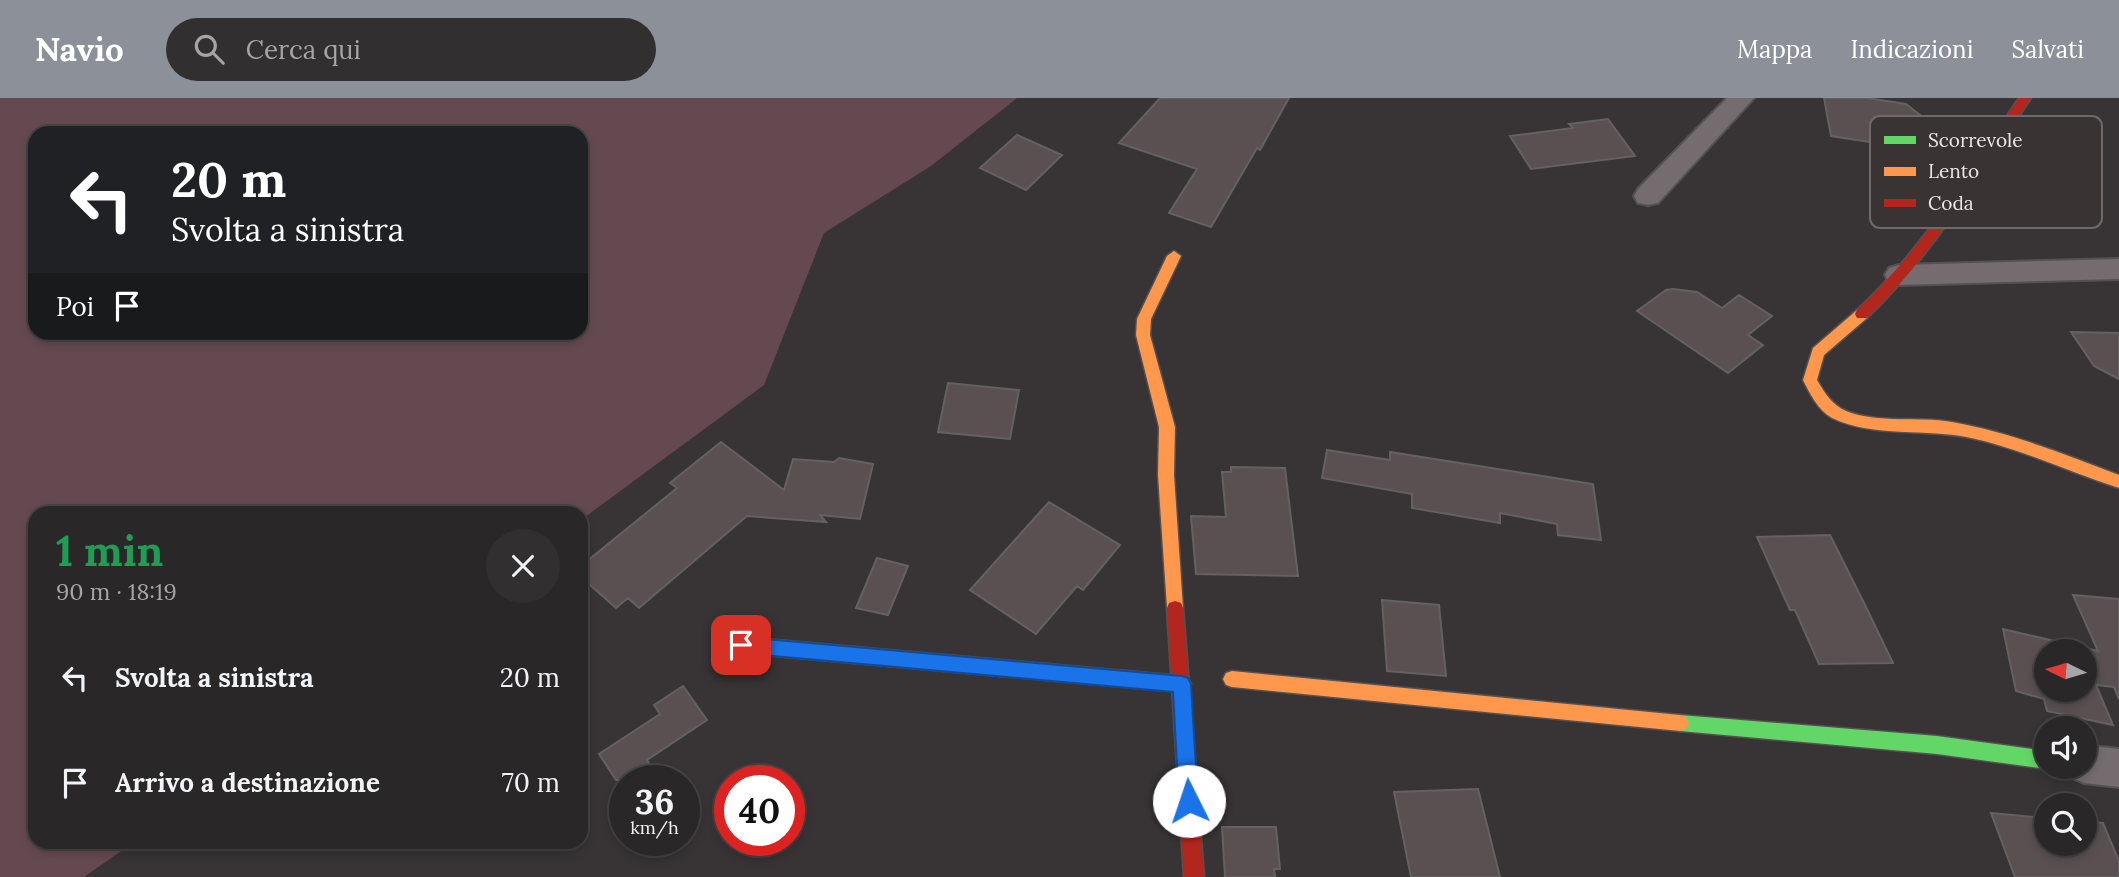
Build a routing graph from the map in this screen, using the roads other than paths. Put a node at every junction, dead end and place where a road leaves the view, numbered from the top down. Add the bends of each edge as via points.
1 (1741, 98) edge
2 (2025, 98) edge
3 (2013, 116) edge
4 (1648, 196) dead end
5 (1935, 228) edge
6 (1174, 256) dead end
7 (2119, 269) edge
8 (1899, 275) junction
9 (2119, 482) edge
10 (741, 645) dead end
11 (1232, 680) dead end
12 (1182, 684) junction
13 (2034, 758) edge
14 (2097, 765) edge
15 (2119, 768) edge
16 (1194, 877) edge

1 - 4 street
2 - 3 street
5 - 8 street
6 - 12 street via 1144,320 1143,335 1167,427 1166,475
7 - 8 street
8 - 9 street via 1876,302 1818,352 1810,380 1819,397 1838,415 1871,423 1928,424 2009,442
10 - 12 street
11 - 13 street via 1937,745
12 - 16 street
14 - 15 street

